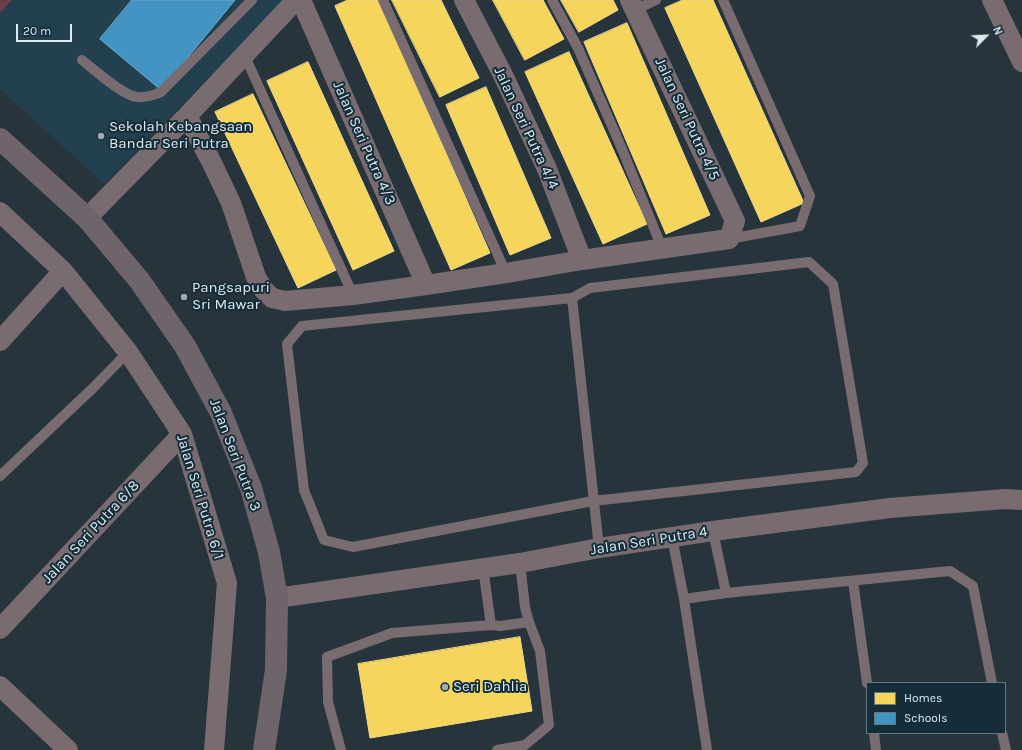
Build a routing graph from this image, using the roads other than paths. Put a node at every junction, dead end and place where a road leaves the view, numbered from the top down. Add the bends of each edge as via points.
1 (252, 0) edge
2 (383, 0) edge
3 (464, 0) edge
4 (552, 0) edge
5 (656, 0) edge
6 (723, 0) edge
7 (992, 0) edge
8 (292, 3) edge
9 (632, 5) edge
10 (244, 54) junction
11 (82, 60) dead end
12 (1022, 62) edge
13 (187, 116) junction
14 (0, 139) edge
15 (0, 212) edge
16 (87, 218) junction
17 (729, 239) junction
18 (662, 248) junction
19 (582, 260) junction
20 (63, 271) junction
21 (506, 273) junction
22 (426, 285) junction
23 (353, 295) junction
24 (572, 298) junction
25 (0, 341) edge
26 (128, 352) junction
27 (182, 434) junction
28 (0, 476) edge
29 (1022, 500) edge
30 (593, 501) junction
31 (713, 531) junction
32 (672, 537) junction
33 (599, 548) junction
34 (520, 563) junction
35 (483, 568) junction
36 (853, 581) junction
37 (726, 593) junction
38 (277, 598) junction
39 (684, 599) junction
40 (529, 622) junction
41 (492, 625) junction
42 (0, 629) edge
43 (867, 682) edge
44 (992, 682) edge
45 (0, 686) edge
46 (874, 734) edge
47 (1002, 734) edge
48 (68, 750) edge
49 (214, 750) edge
50 (264, 750) edge
51 (341, 750) edge
52 (497, 750) edge
53 (707, 750) edge
54 (876, 750) edge
55 (1006, 750) edge

1 - 11 lane via 157,94 137,97 128,94
2 - 21 lane
3 - 19 street, Jalan Seri Putra 4/4 via 547,169
4 - 18 lane via 578,48
5 - 9 lane
6 - 17 lane via 810,196 800,226
7 - 12 street
8 - 10 street
8 - 22 street, Jalan Seri Putra 4/3
9 - 17 street, Jalan Seri Putra 4/5 via 736,221
10 - 13 street
10 - 23 lane
13 - 16 street
13 - 23 street via 231,203 262,288 272,298 285,301
14 - 16 street, Jalan Seri Putra 3
15 - 20 street, Jalan Seri Putra 6/1
16 - 38 street, Jalan Seri Putra 3 via 139,280 177,334 221,412 251,488 269,552
17 - 18 street
18 - 19 street
19 - 21 street
20 - 25 street
20 - 26 street, Jalan Seri Putra 6/1
21 - 22 street
22 - 23 street
24 - 30 lane
24 - 30 lane via 590,288 809,262 833,284 863,463 856,472
24 - 30 lane via 302,326 287,344 304,490 324,540 353,548
26 - 27 street, Jalan Seri Putra 6/1
26 - 28 lane
27 - 42 street, Jalan Seri Putra 6/8
27 - 49 street, Jalan Seri Putra 6/1 via 227,583
29 - 31 street, Jalan Seri Putra 4 via 1005,499 890,508
30 - 33 lane
31 - 32 street, Jalan Seri Putra 4
31 - 37 lane
32 - 33 street, Jalan Seri Putra 4
32 - 39 lane
33 - 34 street, Jalan Seri Putra 4
34 - 35 street, Jalan Seri Putra 4
34 - 40 lane
35 - 38 street, Jalan Seri Putra 4
35 - 41 lane
36 - 37 lane
36 - 43 lane
36 - 44 lane via 950,571 973,586
37 - 39 lane
38 - 50 street, Jalan Seri Putra 3 via 276,670
39 - 53 lane
40 - 41 lane
40 - 52 lane via 540,651 549,725 525,745
41 - 51 lane via 392,633 327,657 328,702
45 - 48 street
46 - 54 lane
47 - 55 lane

